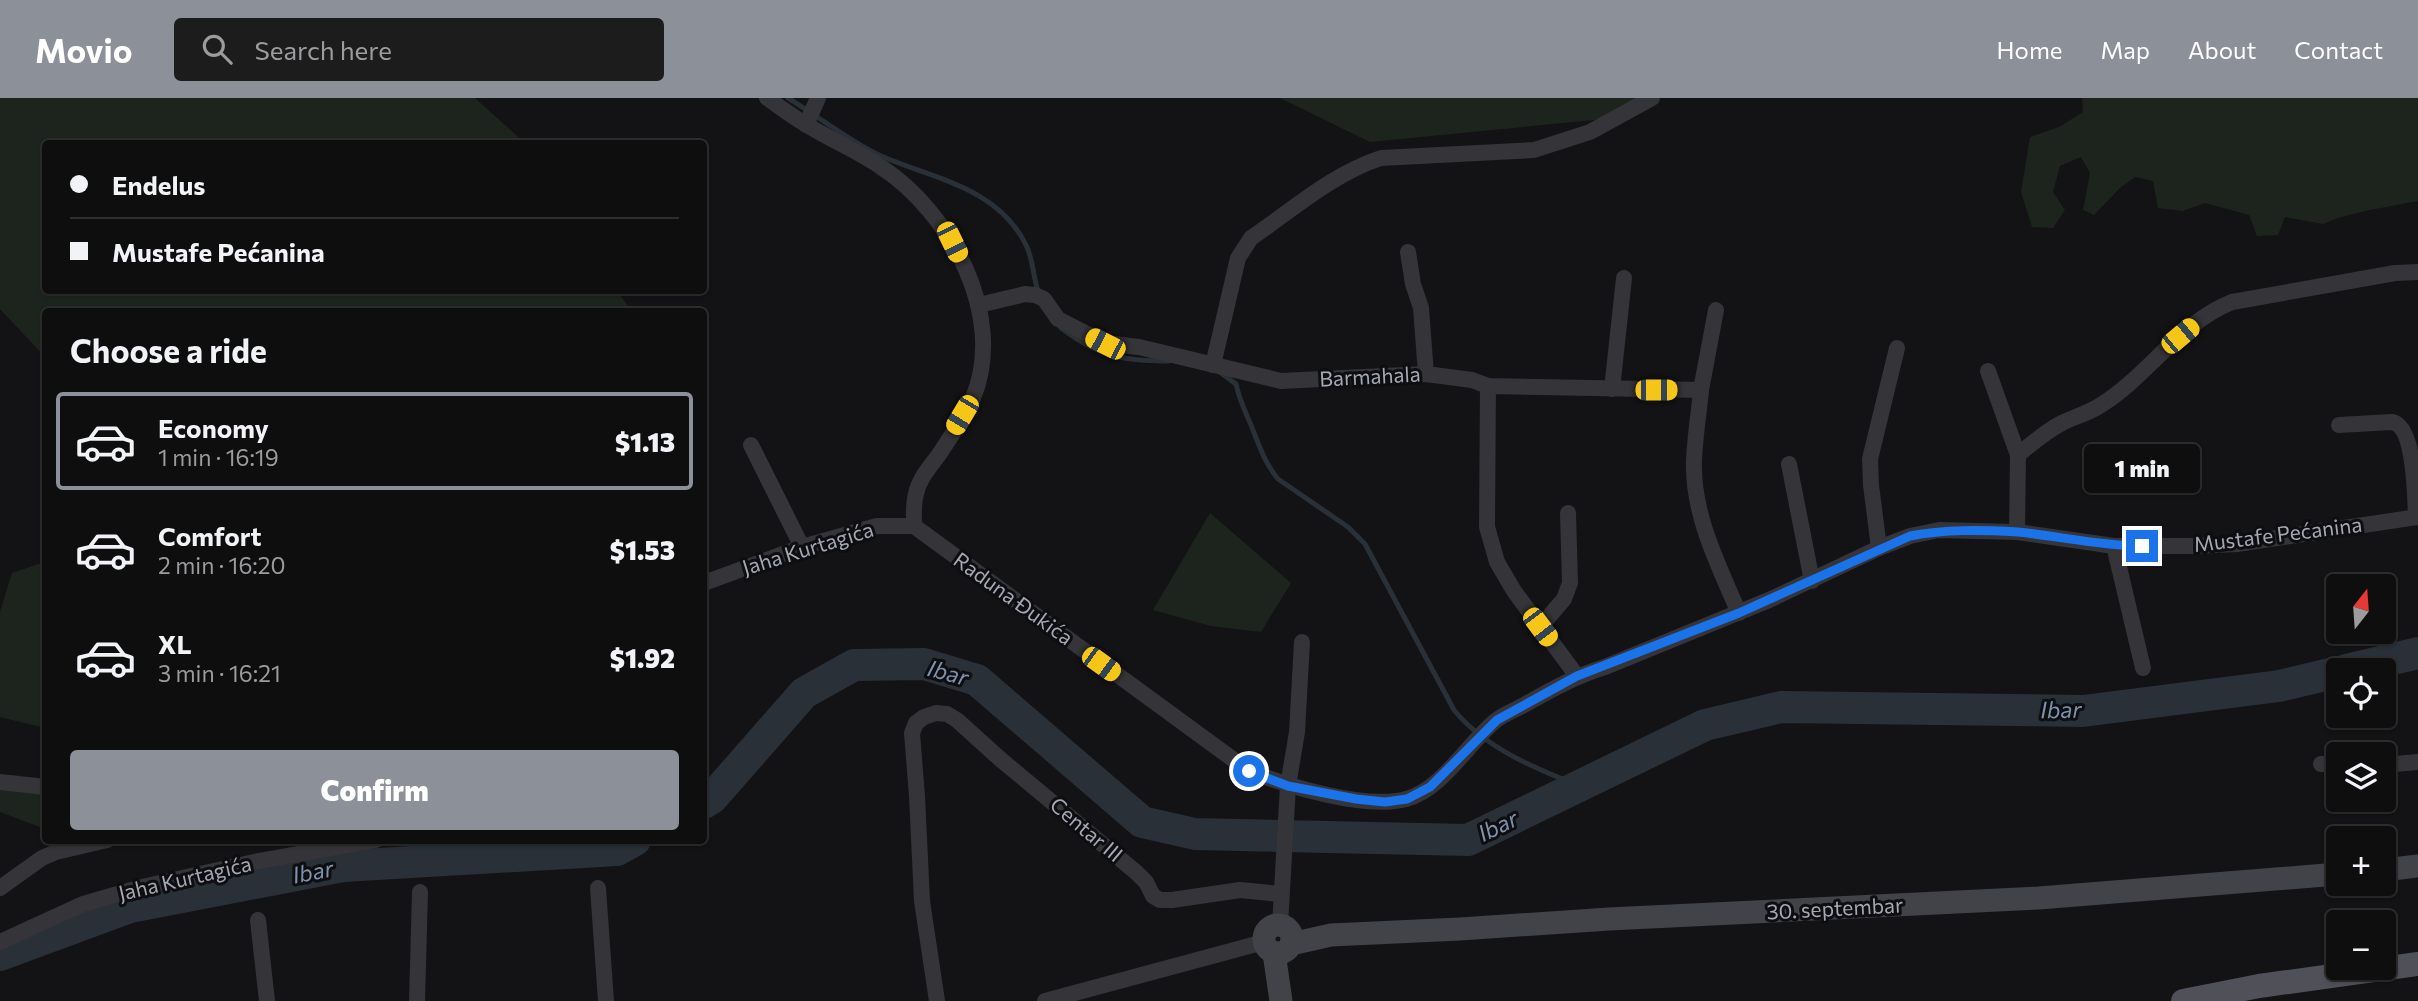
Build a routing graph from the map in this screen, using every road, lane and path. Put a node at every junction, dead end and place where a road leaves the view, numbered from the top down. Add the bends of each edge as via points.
1 (767, 98) edge
2 (1652, 98) edge
3 (816, 101) edge
4 (807, 122) junction
5 (1408, 252) dead end
6 (2418, 272) edge
7 (1625, 278) dead end
8 (979, 305) junction
9 (1716, 310) dead end
10 (1897, 348) dead end
11 (1213, 365) junction
12 (1988, 372) dead end
13 (1426, 374) junction
14 (1488, 386) junction
15 (1612, 389) junction
16 (1701, 390) junction
17 (2339, 425) dead end
18 (751, 445) dead end
19 (2018, 456) junction
20 (1789, 464) dead end
21 (1568, 513) dead end
22 (2417, 517) edge
23 (914, 526) junction
24 (2017, 532) junction
25 (2115, 546) junction
26 (802, 547) junction
27 (1879, 548) junction
28 (1812, 581) junction
29 (707, 582) edge
30 (1739, 613) junction
31 (1540, 627) junction
32 (1302, 642) dead end
33 (2143, 668) dead end
34 (1577, 676) junction
35 (2418, 762) edge
36 (2321, 764) dead end
37 (2326, 764) edge
38 (2396, 764) edge
39 (0, 782) edge
40 (42, 787) edge
41 (1288, 793) junction
42 (90, 844) edge
43 (354, 844) edge
44 (2418, 866) edge
45 (2396, 869) edge
46 (2326, 875) edge
47 (598, 887) dead end
48 (0, 888) edge
49 (420, 892) dead end
50 (1281, 894) junction
51 (258, 920) dead end
52 (1279, 939) junction
53 (0, 942) edge
54 (2418, 964) edge
55 (267, 1001) edge
56 (417, 1001) edge
57 (606, 1001) edge
58 (937, 1001) edge
59 (1045, 1001) edge
60 (1281, 1001) edge
61 (2183, 1001) edge

1 - 4 street
2 - 11 street via 1590,131 1534,150 1381,159 1341,176 1245,246 1238,258
3 - 4 street
4 - 8 street via 883,167 931,210 967,271
5 - 13 street via 1421,308
6 - 19 street via 2232,302 2211,311 2100,406 2059,425
7 - 15 street
8 - 11 street, Barmahala via 1025,294 1039,297 1058,319 1105,344 1139,347
8 - 23 street via 982,346 973,398 920,481
9 - 16 street
10 - 27 street via 1870,459
11 - 13 street, Barmahala via 1281,381
12 - 19 street
13 - 14 street, Barmahala
14 - 15 street, Barmahala
14 - 31 street via 1487,527 1497,562
15 - 16 street, Barmahala
16 - 30 street via 1694,462 1698,500 1707,537
17 - 22 street via 2392,422 2405,429
18 - 26 street
19 - 24 street
20 - 28 street
21 - 31 street via 1570,583 1564,599
22 - 25 street, Mustafe Pećanina via 2238,544
23 - 26 street, Jaha Kurtagića via 877,526
23 - 41 street, Raduna Ðukića via 1249,771
24 - 25 street, Mustafe Pećanina
24 - 27 street, Mustafe Pećanina via 1939,530
25 - 33 street
26 - 29 street, Jaha Kurtagića
27 - 28 street, Mustafe Pećanina
28 - 30 street, Mustafe Pećanina
30 - 34 street, Mustafe Pećanina
31 - 34 street
32 - 41 street
34 - 41 street, Mustafe Pećanina via 1497,720 1430,787 1407,799 1385,802
35 - 38 street
36 - 37 street
39 - 40 street
41 - 50 street
42 - 48 street via 42,858
43 - 53 street, Jaha Kurtagića via 142,887 83,904
44 - 45 street
46 - 52 street, 30. septembar via 2039,898
47 - 57 street
49 - 56 street
50 - 52 street
50 - 58 street, Centar III via 1240,890 1160,900 1137,873 957,720 936,713 916,723 912,733 922,901
51 - 55 street
52 - 59 street
52 - 60 street
54 - 61 main road

